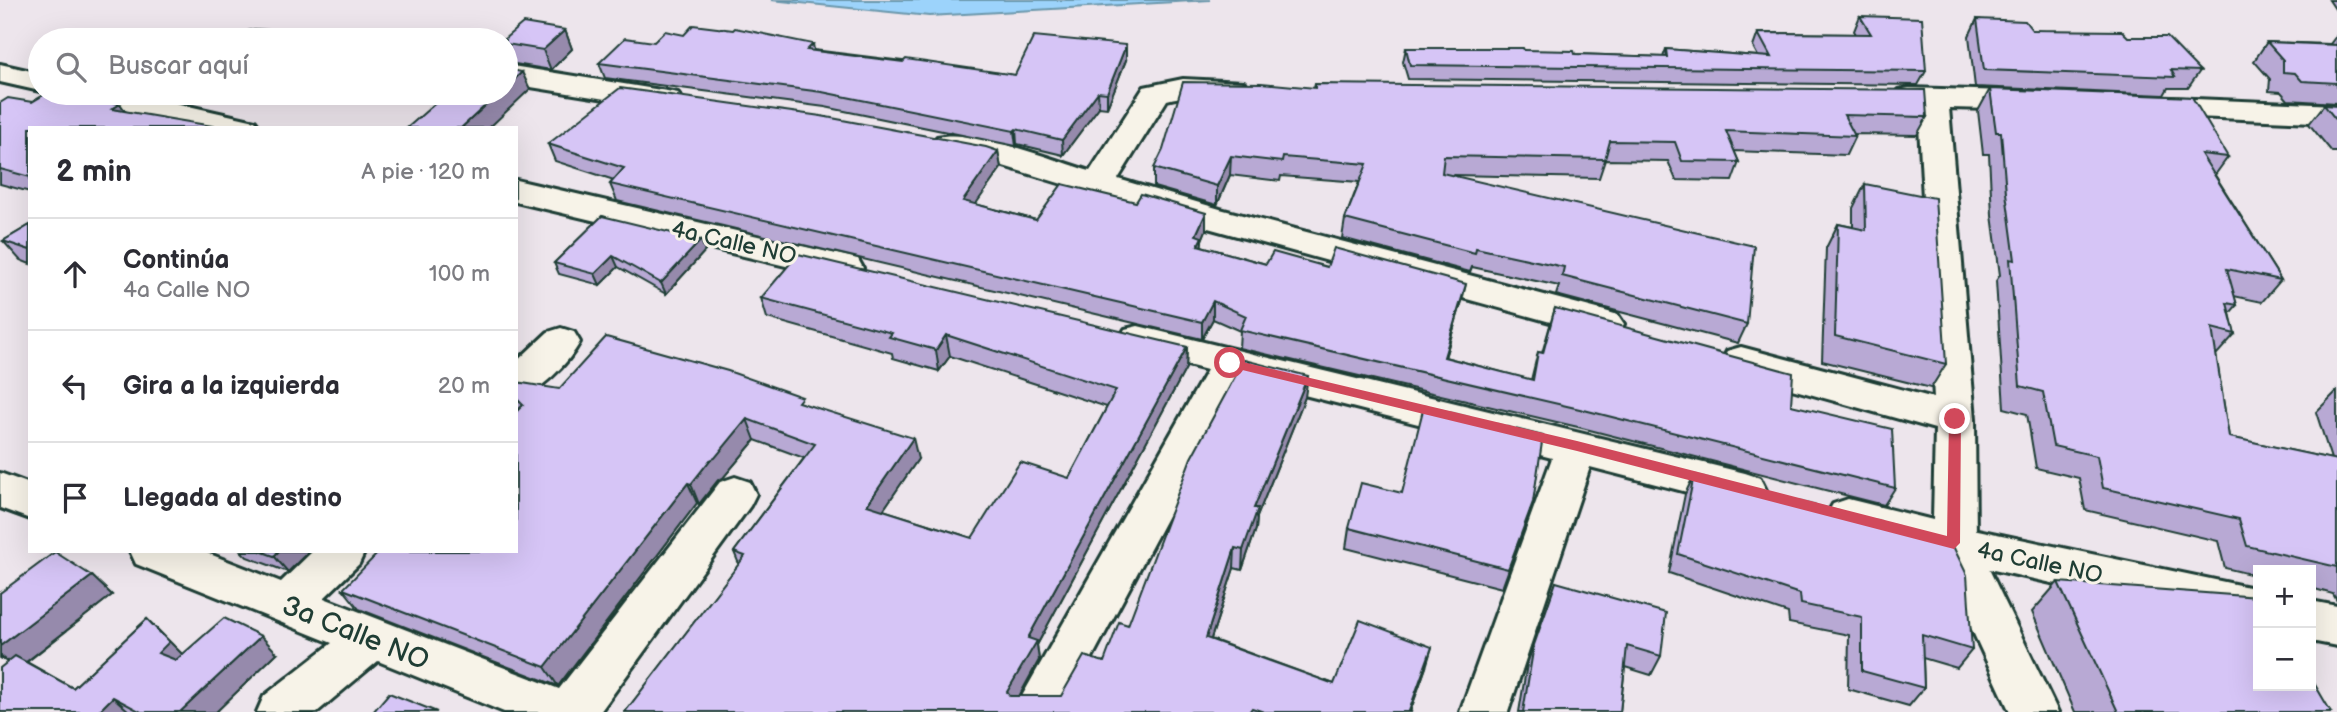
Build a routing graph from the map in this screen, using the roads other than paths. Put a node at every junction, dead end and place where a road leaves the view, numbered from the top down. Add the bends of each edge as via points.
1 (0, 73) edge
2 (518, 76) edge
3 (28, 79) edge
4 (1264, 89) edge
5 (1877, 97) edge
6 (1933, 97) junction
7 (694, 103) edge
8 (2072, 103) edge
9 (165, 105) edge
10 (2114, 105) edge
11 (2337, 114) edge
12 (237, 126) edge
13 (916, 138) edge
14 (1099, 183) junction
15 (518, 191) edge
16 (882, 277) edge
17 (1098, 329) edge
18 (1635, 333) edge
19 (562, 342) dead end
20 (1715, 354) edge
21 (1230, 363) junction
22 (518, 383) edge
23 (1955, 419) junction
24 (1577, 446) junction
25 (0, 490) edge
26 (735, 494) dead end
27 (1779, 498) edge
28 (28, 501) edge
29 (1819, 509) edge
30 (1954, 543) junction
31 (157, 553) edge
32 (341, 553) edge
33 (288, 605) junction
34 (2253, 608) edge
35 (2316, 622) edge
36 (2337, 626) edge
37 (372, 638) junction
38 (281, 712) edge
39 (560, 712) edge
40 (570, 712) edge
41 (1037, 712) edge
42 (1484, 712) edge
43 (2034, 712) edge

1 - 3 street
2 - 7 street
4 - 14 street via 1180,88 1155,94
5 - 6 street
6 - 8 street
6 - 23 street
9 - 12 street
10 - 11 street
13 - 14 street via 995,153
14 - 18 street
15 - 16 street, 4a Calle NO
17 - 21 street
19 - 22 street
20 - 23 street
21 - 24 street
21 - 41 street
23 - 30 street
24 - 27 street
24 - 42 street
25 - 28 street
26 - 40 street
29 - 30 street, 4a Calle NO
30 - 34 street, 4a Calle NO
30 - 43 street
31 - 33 street, 3a Calle NO
32 - 33 street
33 - 37 street, 3a Calle NO
35 - 36 street
37 - 38 street
37 - 39 street, 3a Calle NO

